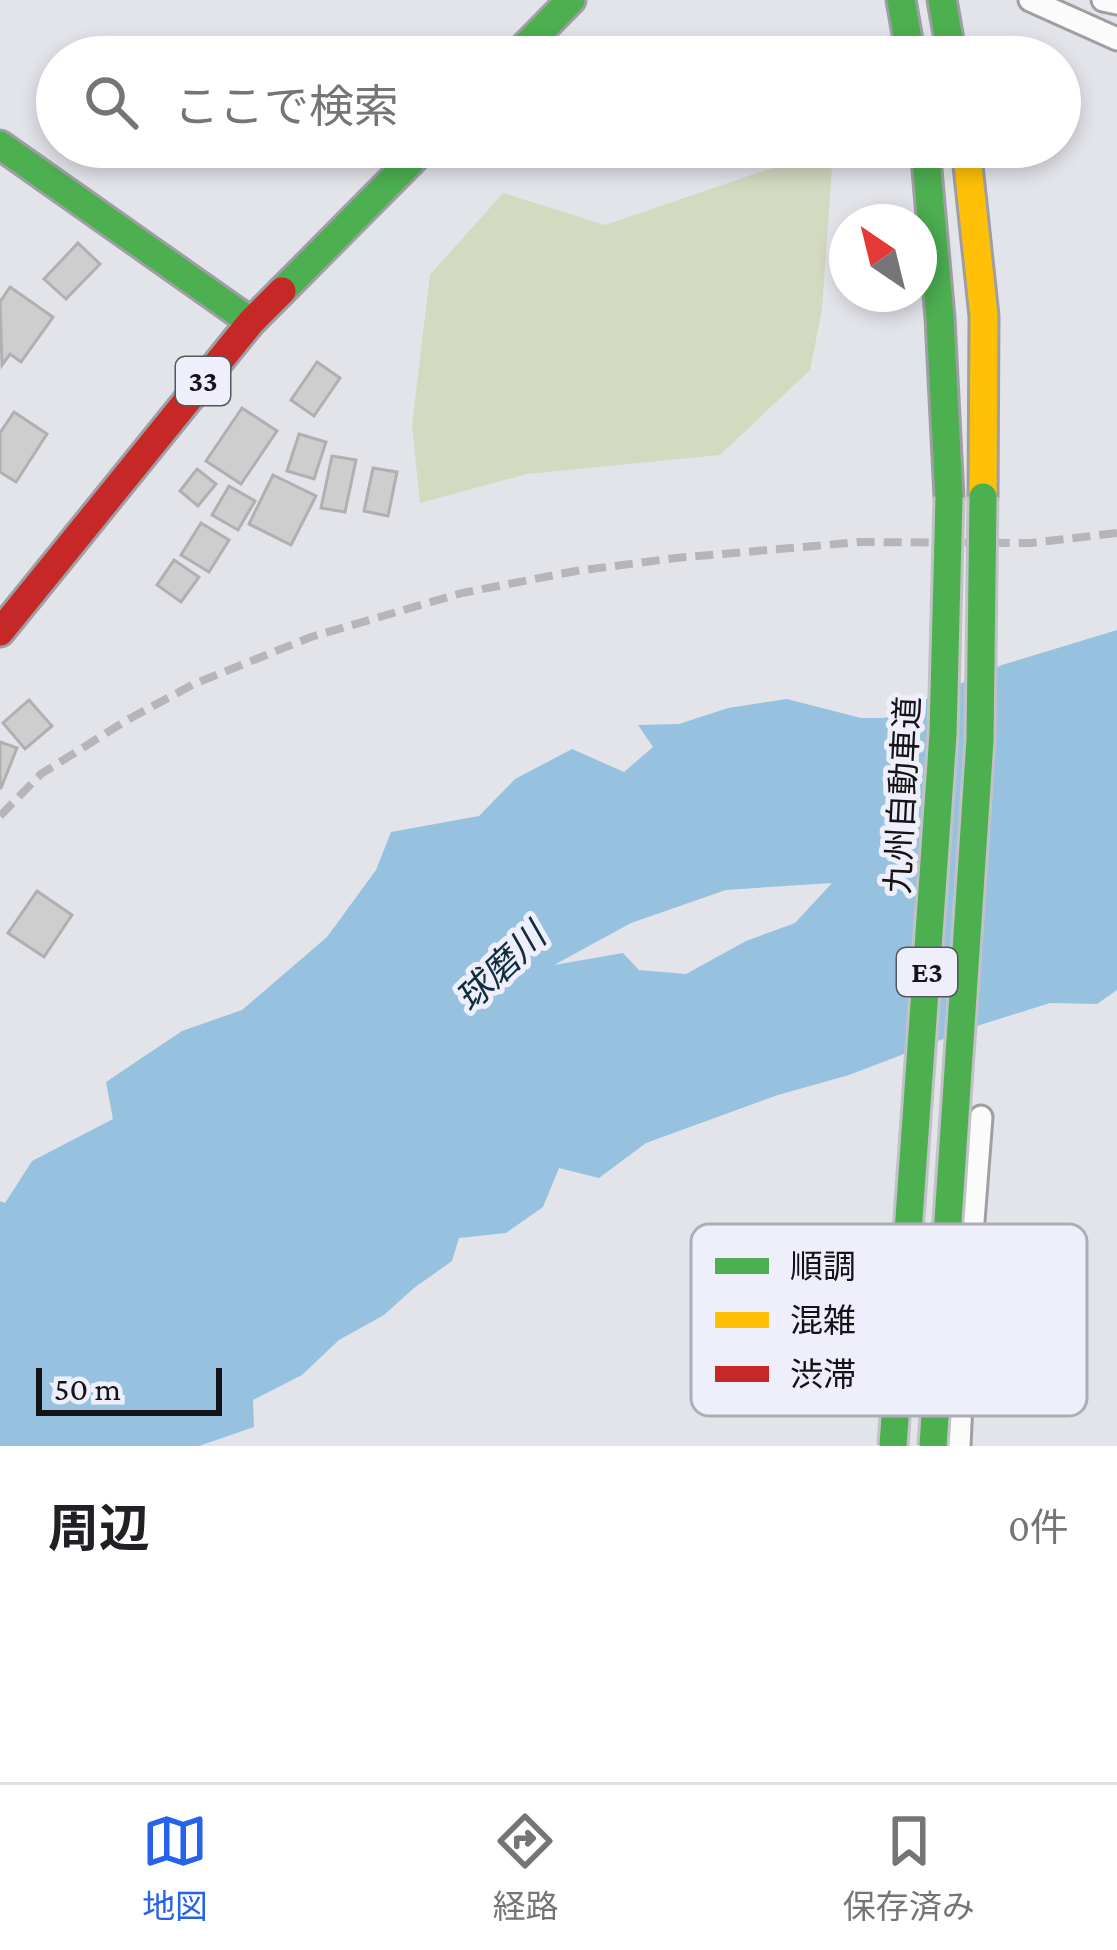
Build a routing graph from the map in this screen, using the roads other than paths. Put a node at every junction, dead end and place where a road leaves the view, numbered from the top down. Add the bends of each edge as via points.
1 (571, 0) edge
2 (901, 0) edge
3 (942, 0) edge
4 (1030, 0) edge
5 (1103, 0) edge
6 (1117, 3) edge
7 (535, 36) edge
8 (907, 36) edge
9 (948, 36) edge
10 (1117, 39) edge
11 (0, 145) edge
12 (404, 168) edge
13 (927, 168) edge
14 (968, 168) edge
15 (251, 322) junction
16 (0, 632) edge
17 (981, 1117) dead end
18 (909, 1224) edge
19 (948, 1224) edge
20 (973, 1224) edge
21 (895, 1416) edge
22 (935, 1416) edge
23 (960, 1416) edge
24 (893, 1446) edge
25 (933, 1446) edge
26 (959, 1446) edge

1 - 7 main road
2 - 8 main road
3 - 9 main road
4 - 10 street
5 - 6 street
11 - 15 main road
12 - 15 main road, 33
13 - 18 main road, 九州自動車道 / E3, bridge via 949,497 943,734
14 - 19 main road, E3, bridge via 984,316 980,740
15 - 16 main road, 33
17 - 20 street
21 - 24 main road, 九州自動車道 / E3, bridge
22 - 25 main road, E3, bridge
23 - 26 street

